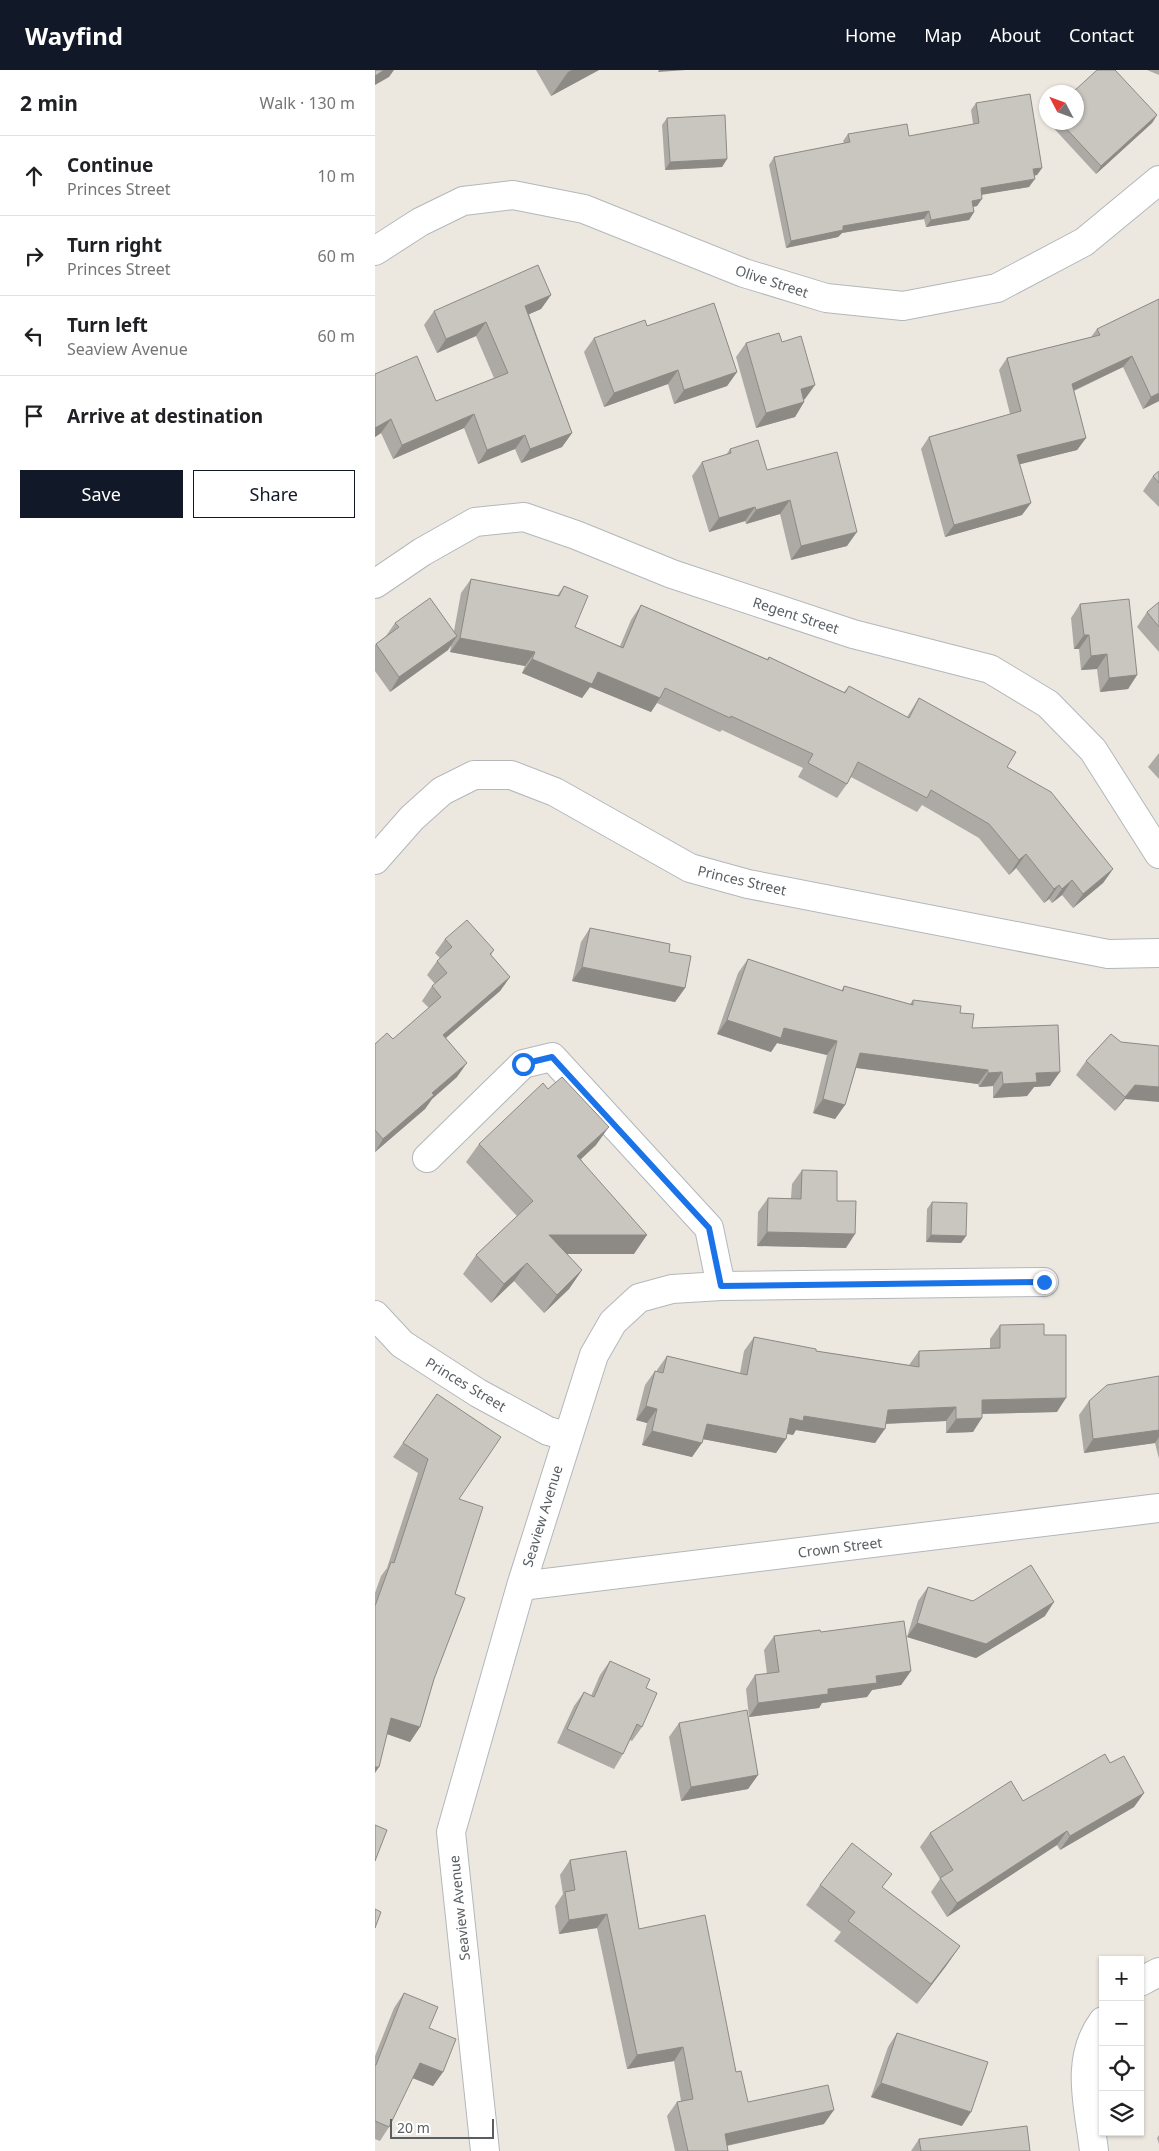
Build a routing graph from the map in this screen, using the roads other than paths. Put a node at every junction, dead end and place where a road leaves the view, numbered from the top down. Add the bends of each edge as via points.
1 (1159, 180) edge
2 (375, 251) edge
3 (375, 584) edge
4 (1159, 854) edge
5 (375, 860) edge
6 (1159, 953) edge
7 (427, 1158) dead end
8 (1044, 1282) dead end
9 (721, 1286) junction
10 (375, 1315) edge
11 (567, 1436) junction
12 (1159, 1508) edge
13 (521, 1586) junction
14 (1159, 1972) edge
15 (1144, 1980) edge
16 (1099, 2026) edge
17 (485, 2151) edge
18 (1094, 2151) edge

1 - 2 street, Olive Street via 1084,242 997,288 903,306 826,298 744,273 584,209 513,194 463,200 420,222
3 - 4 street, Regent Street via 475,522 524,517 672,574 853,634 990,669 1048,704 1093,750
5 - 6 street, Princes Street via 412,818 442,791 474,775 511,775 555,792 690,868 731,880 1108,954
7 - 9 street via 523,1064 552,1057 709,1228
8 - 9 street, Seaview Avenue
9 - 11 street, Seaview Avenue via 672,1289 639,1298 613,1322 594,1355
10 - 11 street, Princes Street via 402,1344 477,1394 548,1431
11 - 13 street, Seaview Avenue
12 - 13 street, Crown Street
13 - 17 street, Seaview Avenue via 451,1832
14 - 15 street
16 - 18 street via 1084,2074

